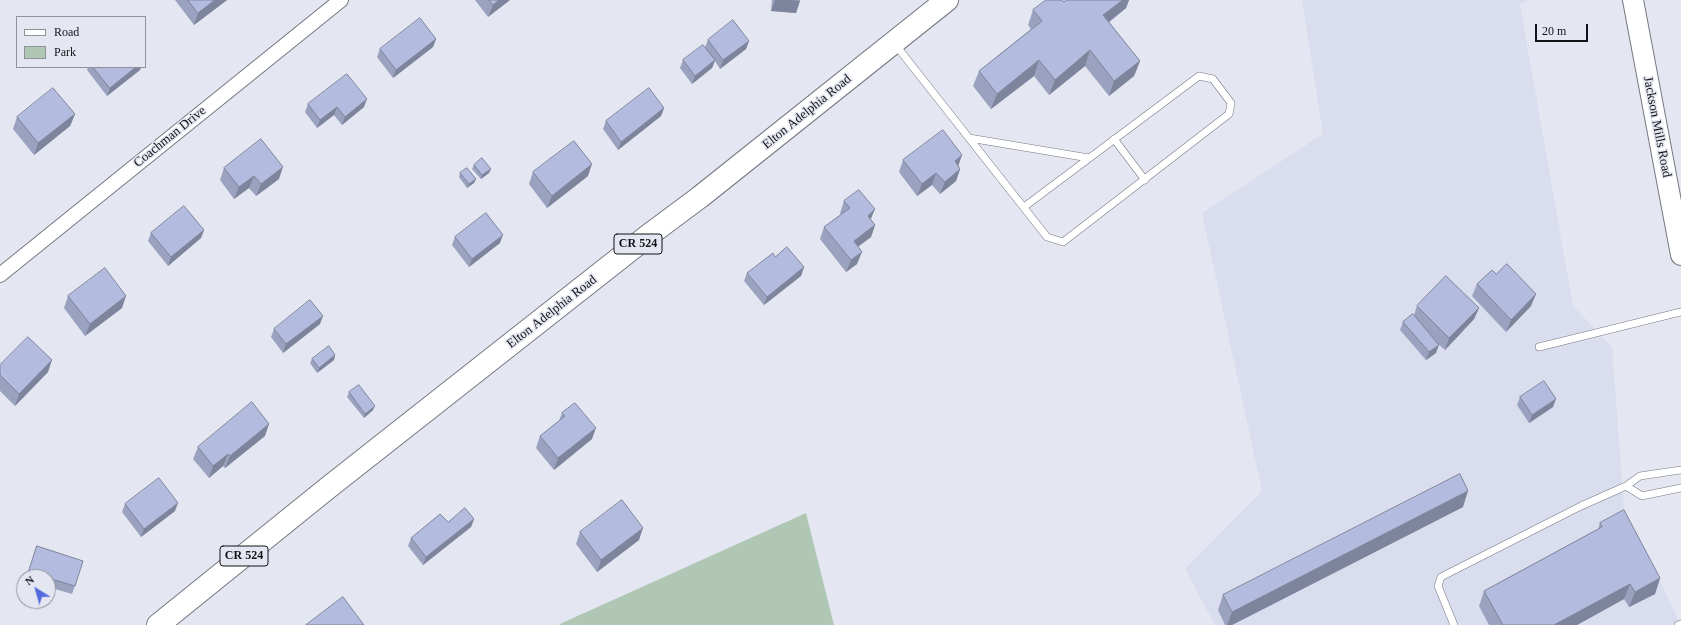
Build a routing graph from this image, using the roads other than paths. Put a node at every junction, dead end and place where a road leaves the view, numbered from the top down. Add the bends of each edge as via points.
1 (341, 0) edge
2 (1633, 0) edge
3 (938, 3) edge
4 (893, 42) junction
5 (969, 138) junction
6 (1114, 140) junction
7 (1089, 158) junction
8 (1144, 180) junction
9 (1024, 207) junction
10 (1681, 254) edge
11 (0, 275) edge
12 (1681, 312) edge
13 (1539, 347) dead end
14 (1681, 470) edge
15 (1626, 486) junction
16 (1681, 488) edge
17 (158, 625) edge
18 (1454, 625) edge

1 - 11 street, Coachman Drive
2 - 10 main road, Jackson Mills Road
3 - 4 main road, Elton Adelphia Road / CR 524
4 - 5 lane
4 - 17 main road, Elton Adelphia Road / CR 524
5 - 7 lane
5 - 9 lane
6 - 7 lane
6 - 8 lane
6 - 8 lane via 1199,76 1213,79 1231,103 1229,114
7 - 9 lane
8 - 9 lane via 1063,242 1047,237
12 - 13 lane
14 - 15 lane via 1640,476
15 - 16 lane via 1642,496
15 - 18 lane via 1441,577 1438,586

